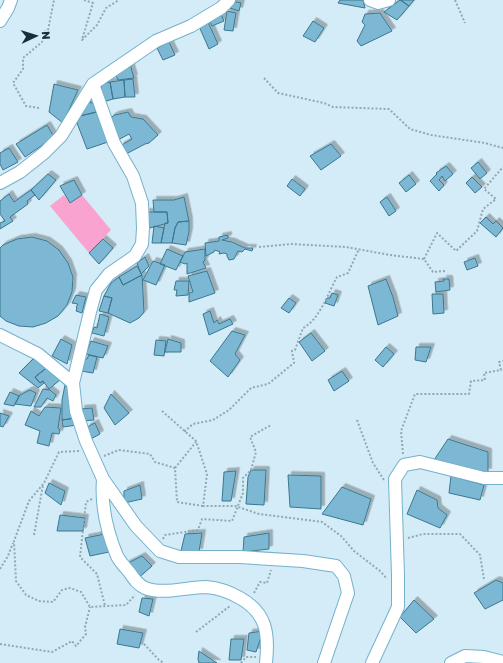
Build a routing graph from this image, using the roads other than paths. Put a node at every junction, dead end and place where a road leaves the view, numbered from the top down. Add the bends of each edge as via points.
1 (11, 0) edge
2 (229, 0) edge
3 (370, 0) edge
4 (389, 0) edge
5 (0, 21) edge
6 (93, 84) junction
7 (0, 183) edge
8 (0, 335) edge
9 (73, 383) junction
10 (103, 478) junction
11 (503, 478) edge
12 (267, 660) edge
13 (503, 662) edge
14 (324, 663) edge
15 (372, 663) edge
16 (451, 663) edge

1 - 5 street
2 - 6 street via 221,8 191,26 156,41
3 - 4 street via 378,3
6 - 7 street via 61,136 44,154
6 - 9 street via 114,142 133,176 142,203 142,244 135,256 109,274 96,290
8 - 9 street via 38,354
9 - 10 street via 76,410 86,441
10 - 12 street via 102,494 108,528 118,557 135,580 149,589 206,587 226,590 251,604 263,619 267,636
10 - 14 street via 136,526 158,549 180,557 303,560 336,566 344,576 348,593
11 - 15 street via 484,478 420,462 404,466 395,479 398,607
13 - 16 street via 465,656

